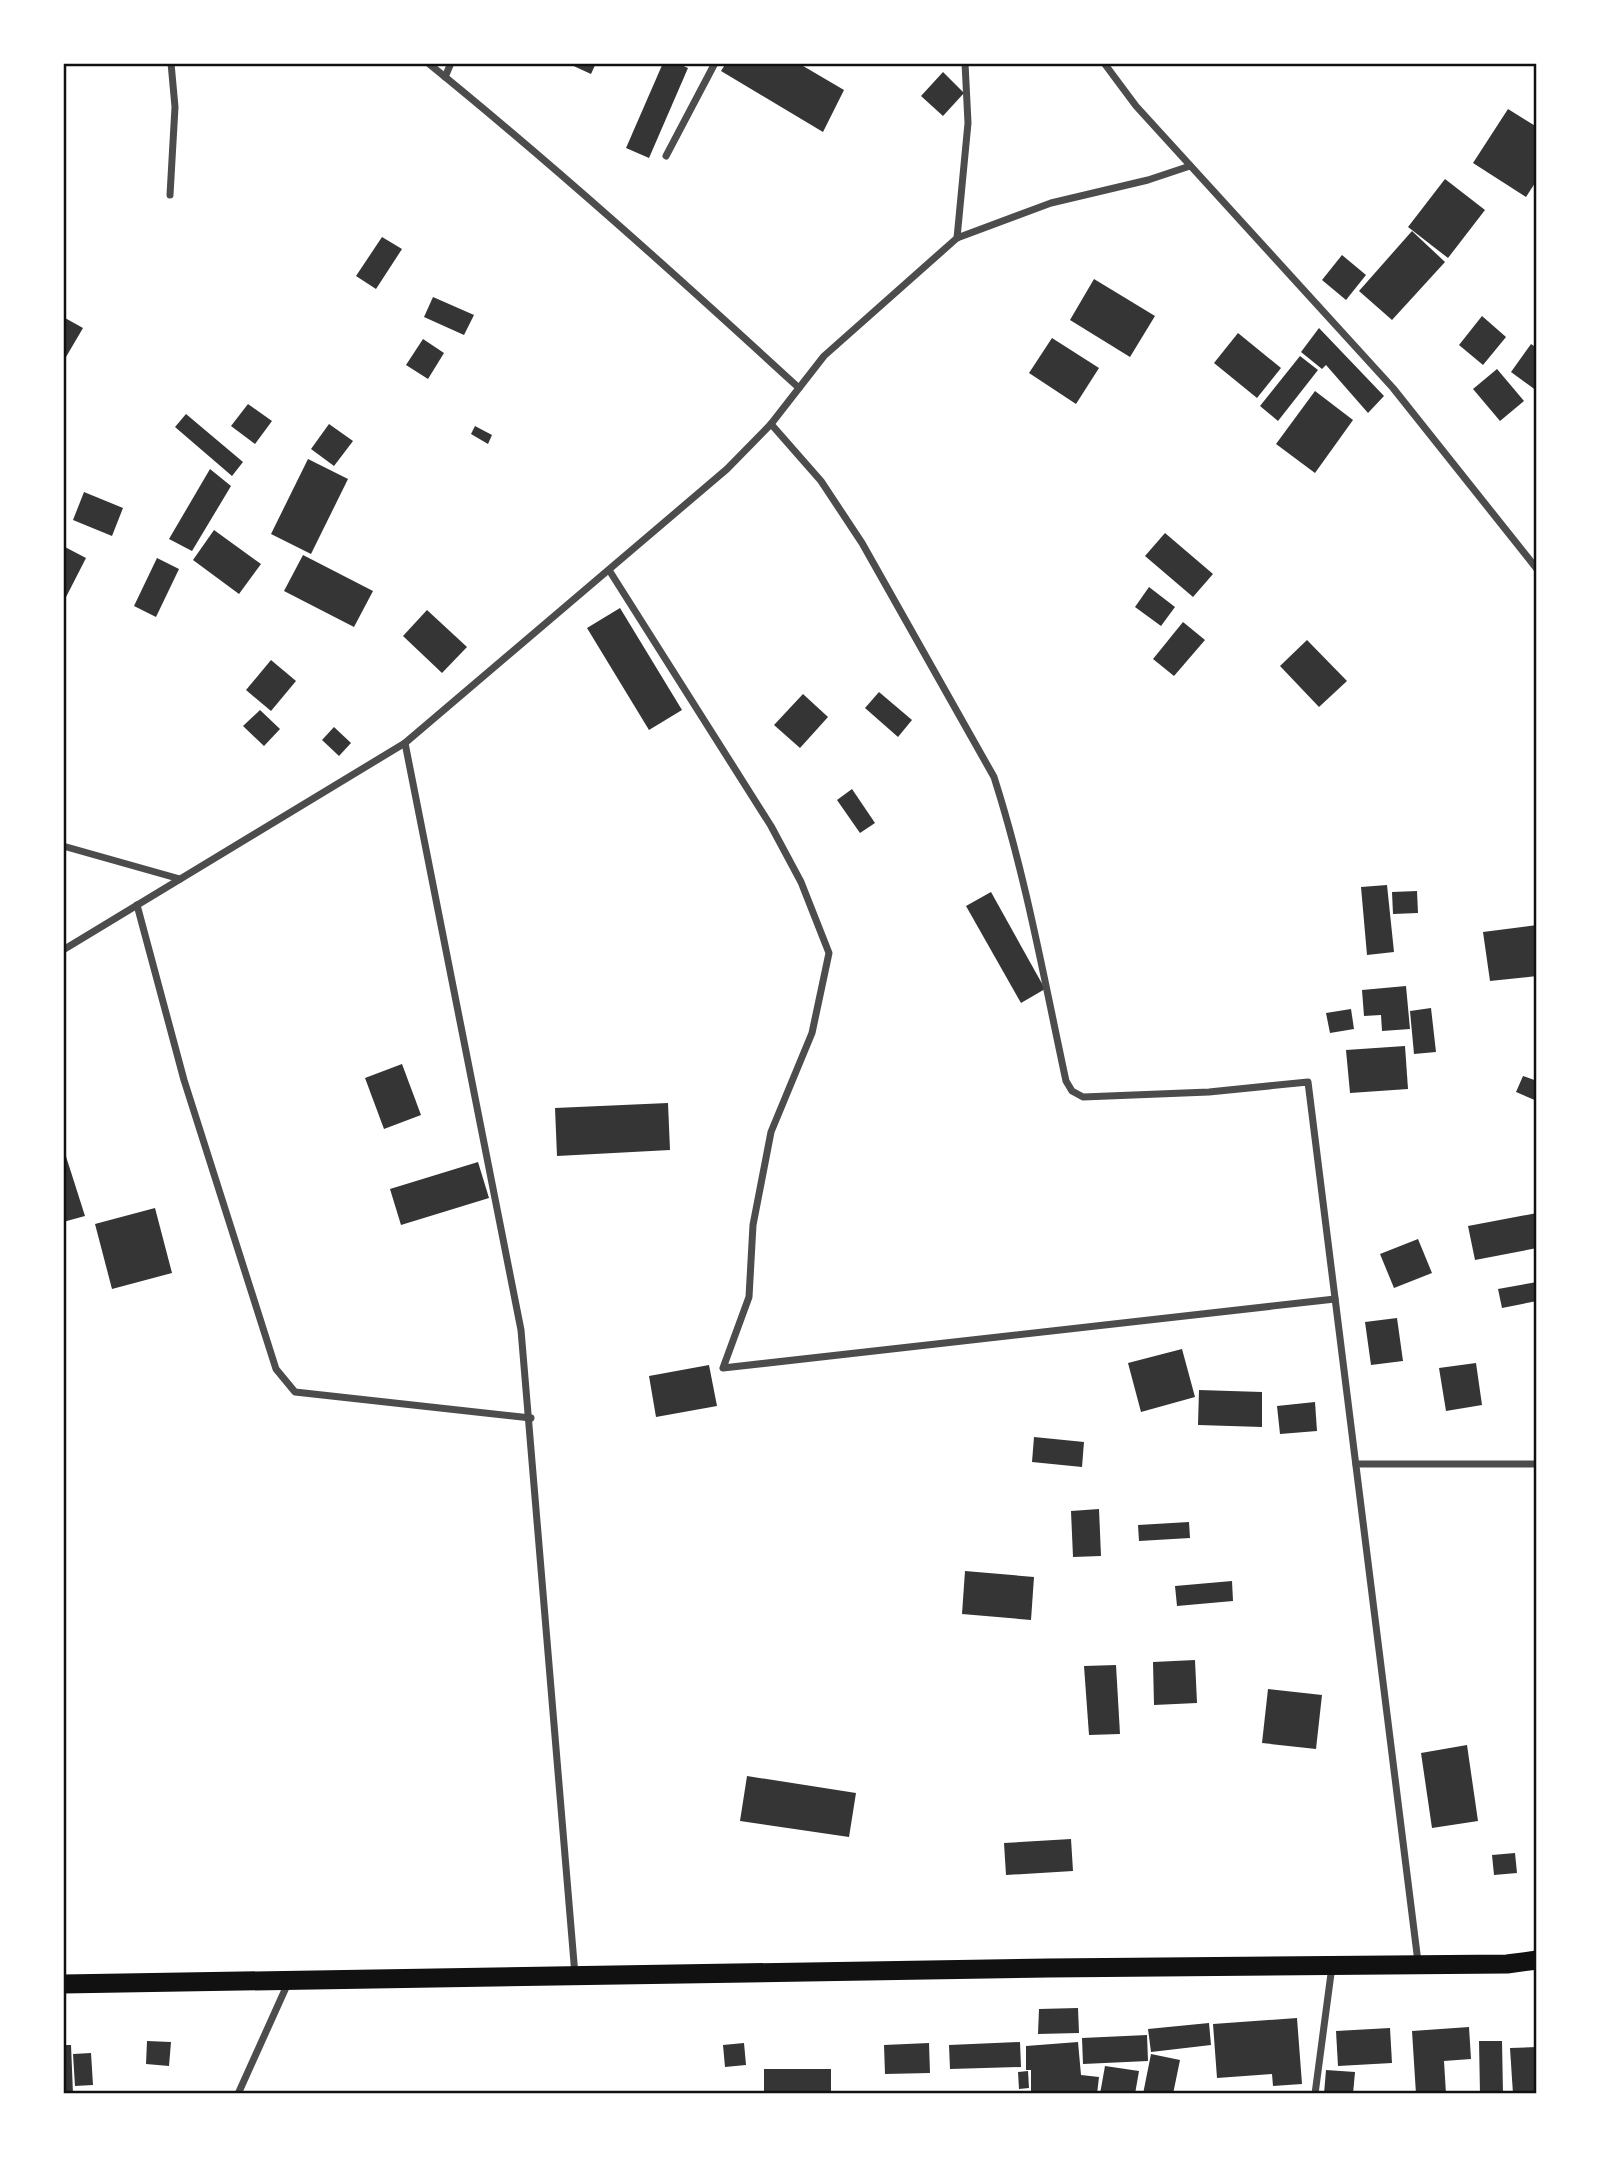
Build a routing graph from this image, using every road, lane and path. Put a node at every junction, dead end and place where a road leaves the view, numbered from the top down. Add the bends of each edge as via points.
1 (171, 63) edge
2 (428, 63) edge
3 (451, 63) edge
4 (715, 63) edge
5 (965, 63) edge
6 (1104, 63) edge
7 (445, 77) junction
8 (666, 156) dead end
9 (1190, 166) junction
10 (170, 195) dead end
11 (957, 238) junction
12 (799, 388) junction
13 (771, 424) junction
14 (1537, 569) edge
15 (609, 570) junction
16 (405, 743) junction
17 (63, 846) edge
18 (180, 879) junction
19 (137, 905) junction
20 (63, 950) edge
21 (1335, 1300) junction
22 (531, 1418) junction
23 (1356, 1464) junction
24 (1537, 1464) edge
25 (1537, 1960) edge
26 (1419, 1964) junction
27 (1507, 1964) junction
28 (1332, 1965) junction
29 (1537, 1970) edge
30 (575, 1975) junction
31 (289, 1979) junction
32 (63, 1984) edge
33 (238, 2094) edge
34 (1315, 2094) edge

1 - 10 street via 176,107
2 - 7 street
3 - 7 street
4 - 8 street
5 - 11 street via 968,123
6 - 9 street
7 - 12 street via 657,257
9 - 11 street via 1051,203
9 - 14 street via 1393,388
11 - 12 street via 824,356
12 - 13 street
13 - 15 street via 727,469
13 - 21 street via 821,481 862,543 994,778 1072,1091 1083,1097 1308,1082
15 - 16 street
15 - 21 street via 771,826 829,953 812,1033 771,1132 753,1225 749,1297 723,1368
16 - 18 street
16 - 22 street via 522,1330
17 - 18 street
18 - 19 street
19 - 20 street
19 - 22 street via 184,1080 276,1369 295,1392
21 - 23 street
22 - 30 street
23 - 24 street
23 - 26 street
25 - 27 highway
26 - 27 highway
26 - 28 highway
27 - 29 highway
28 - 30 highway
28 - 34 street
30 - 31 highway
31 - 32 highway
31 - 33 street

